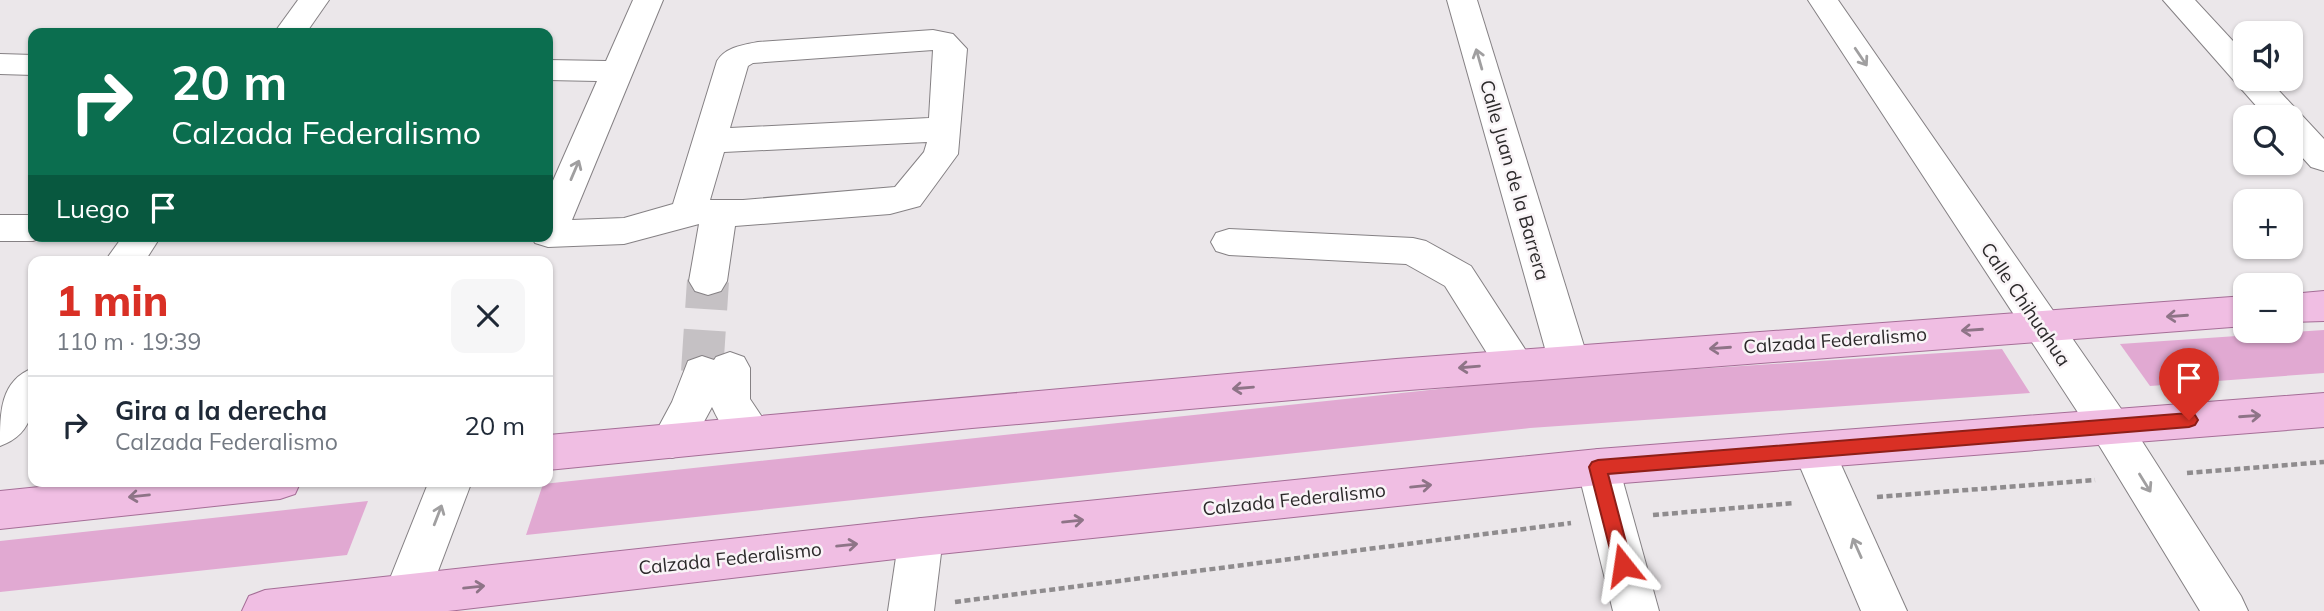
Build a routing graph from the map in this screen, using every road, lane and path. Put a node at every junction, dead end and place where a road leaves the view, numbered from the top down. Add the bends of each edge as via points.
1 (314, 0) edge
2 (648, 0) edge
3 (1462, 0) edge
4 (1823, 0) edge
5 (2178, 0) edge
6 (294, 28) edge
7 (2233, 61) edge
8 (0, 64) edge
9 (28, 65) edge
10 (553, 70) edge
11 (617, 71) junction
12 (2261, 91) edge
13 (2274, 105) edge
14 (944, 129) junction
15 (2303, 137) edge
16 (710, 141) junction
17 (2323, 159) edge
18 (719, 213) junction
19 (553, 220) edge
20 (0, 228) edge
21 (28, 228) edge
22 (553, 234) edge
23 (138, 242) edge
24 (1229, 242) dead end
25 (128, 256) edge
26 (720, 280) tunnel mouth
27 (2324, 306) edge
28 (2303, 307) edge
29 (2233, 312) edge
30 (2040, 325) junction
31 (1568, 359) junction
32 (1514, 363) junction
33 (28, 391) edge
34 (2324, 410) edge
35 (2109, 425) junction
36 (0, 429) edge
37 (751, 432) junction
38 (672, 441) junction
39 (1814, 450) junction
40 (553, 453) edge
41 (1598, 467) junction
42 (222, 487) edge
43 (449, 487) edge
44 (0, 510) edge
45 (921, 537) junction
46 (403, 603) edge
47 (265, 611) edge
48 (911, 611) edge
49 (1636, 611) edge
50 (1884, 611) edge
51 (2225, 611) edge

1 - 6 street
2 - 11 street
31 -> 3 street, Calle Juan de la Barrera
4 -> 30 street, Calle Chihuahua
5 - 7 street
8 - 9 street
10 - 11 street
19 -> 11 street
12 - 13 street
14 - 16 street
14 - 16 street via 951,49 933,40 743,55 733,61
14 - 18 street via 941,154 907,197
15 - 17 street
16 - 18 street via 691,204
18 - 22 street via 624,231
18 - 26 street
20 - 21 street
23 - 25 street
24 - 32 street via 1413,251 1458,276
27 - 28 main road
29 -> 30 main road, Calzada Federalismo
30 -> 31 main road, Calzada Federalismo
30 - 35 street, Calle Chihuahua
31 - 32 main road, Calzada Federalismo
32 -> 37 main road, Calzada Federalismo
33 - 36 street
35 -> 34 main road, Calzada Federalismo
35 - 39 main road, Calzada Federalismo
35 -> 51 street, Calle Chihuahua
37 - 38 main road, Calzada Federalismo
37 - 38 street via 730,403 716,370
38 - 40 main road, Calzada Federalismo
39 - 41 main road, Calzada Federalismo
50 -> 39 street
45 -> 41 main road, Calzada Federalismo
41 - 49 street
42 -> 44 main road
46 -> 43 street
46 -> 45 main road, Calzada Federalismo
45 - 48 street
46 - 47 main road, Calzada Federalismo

